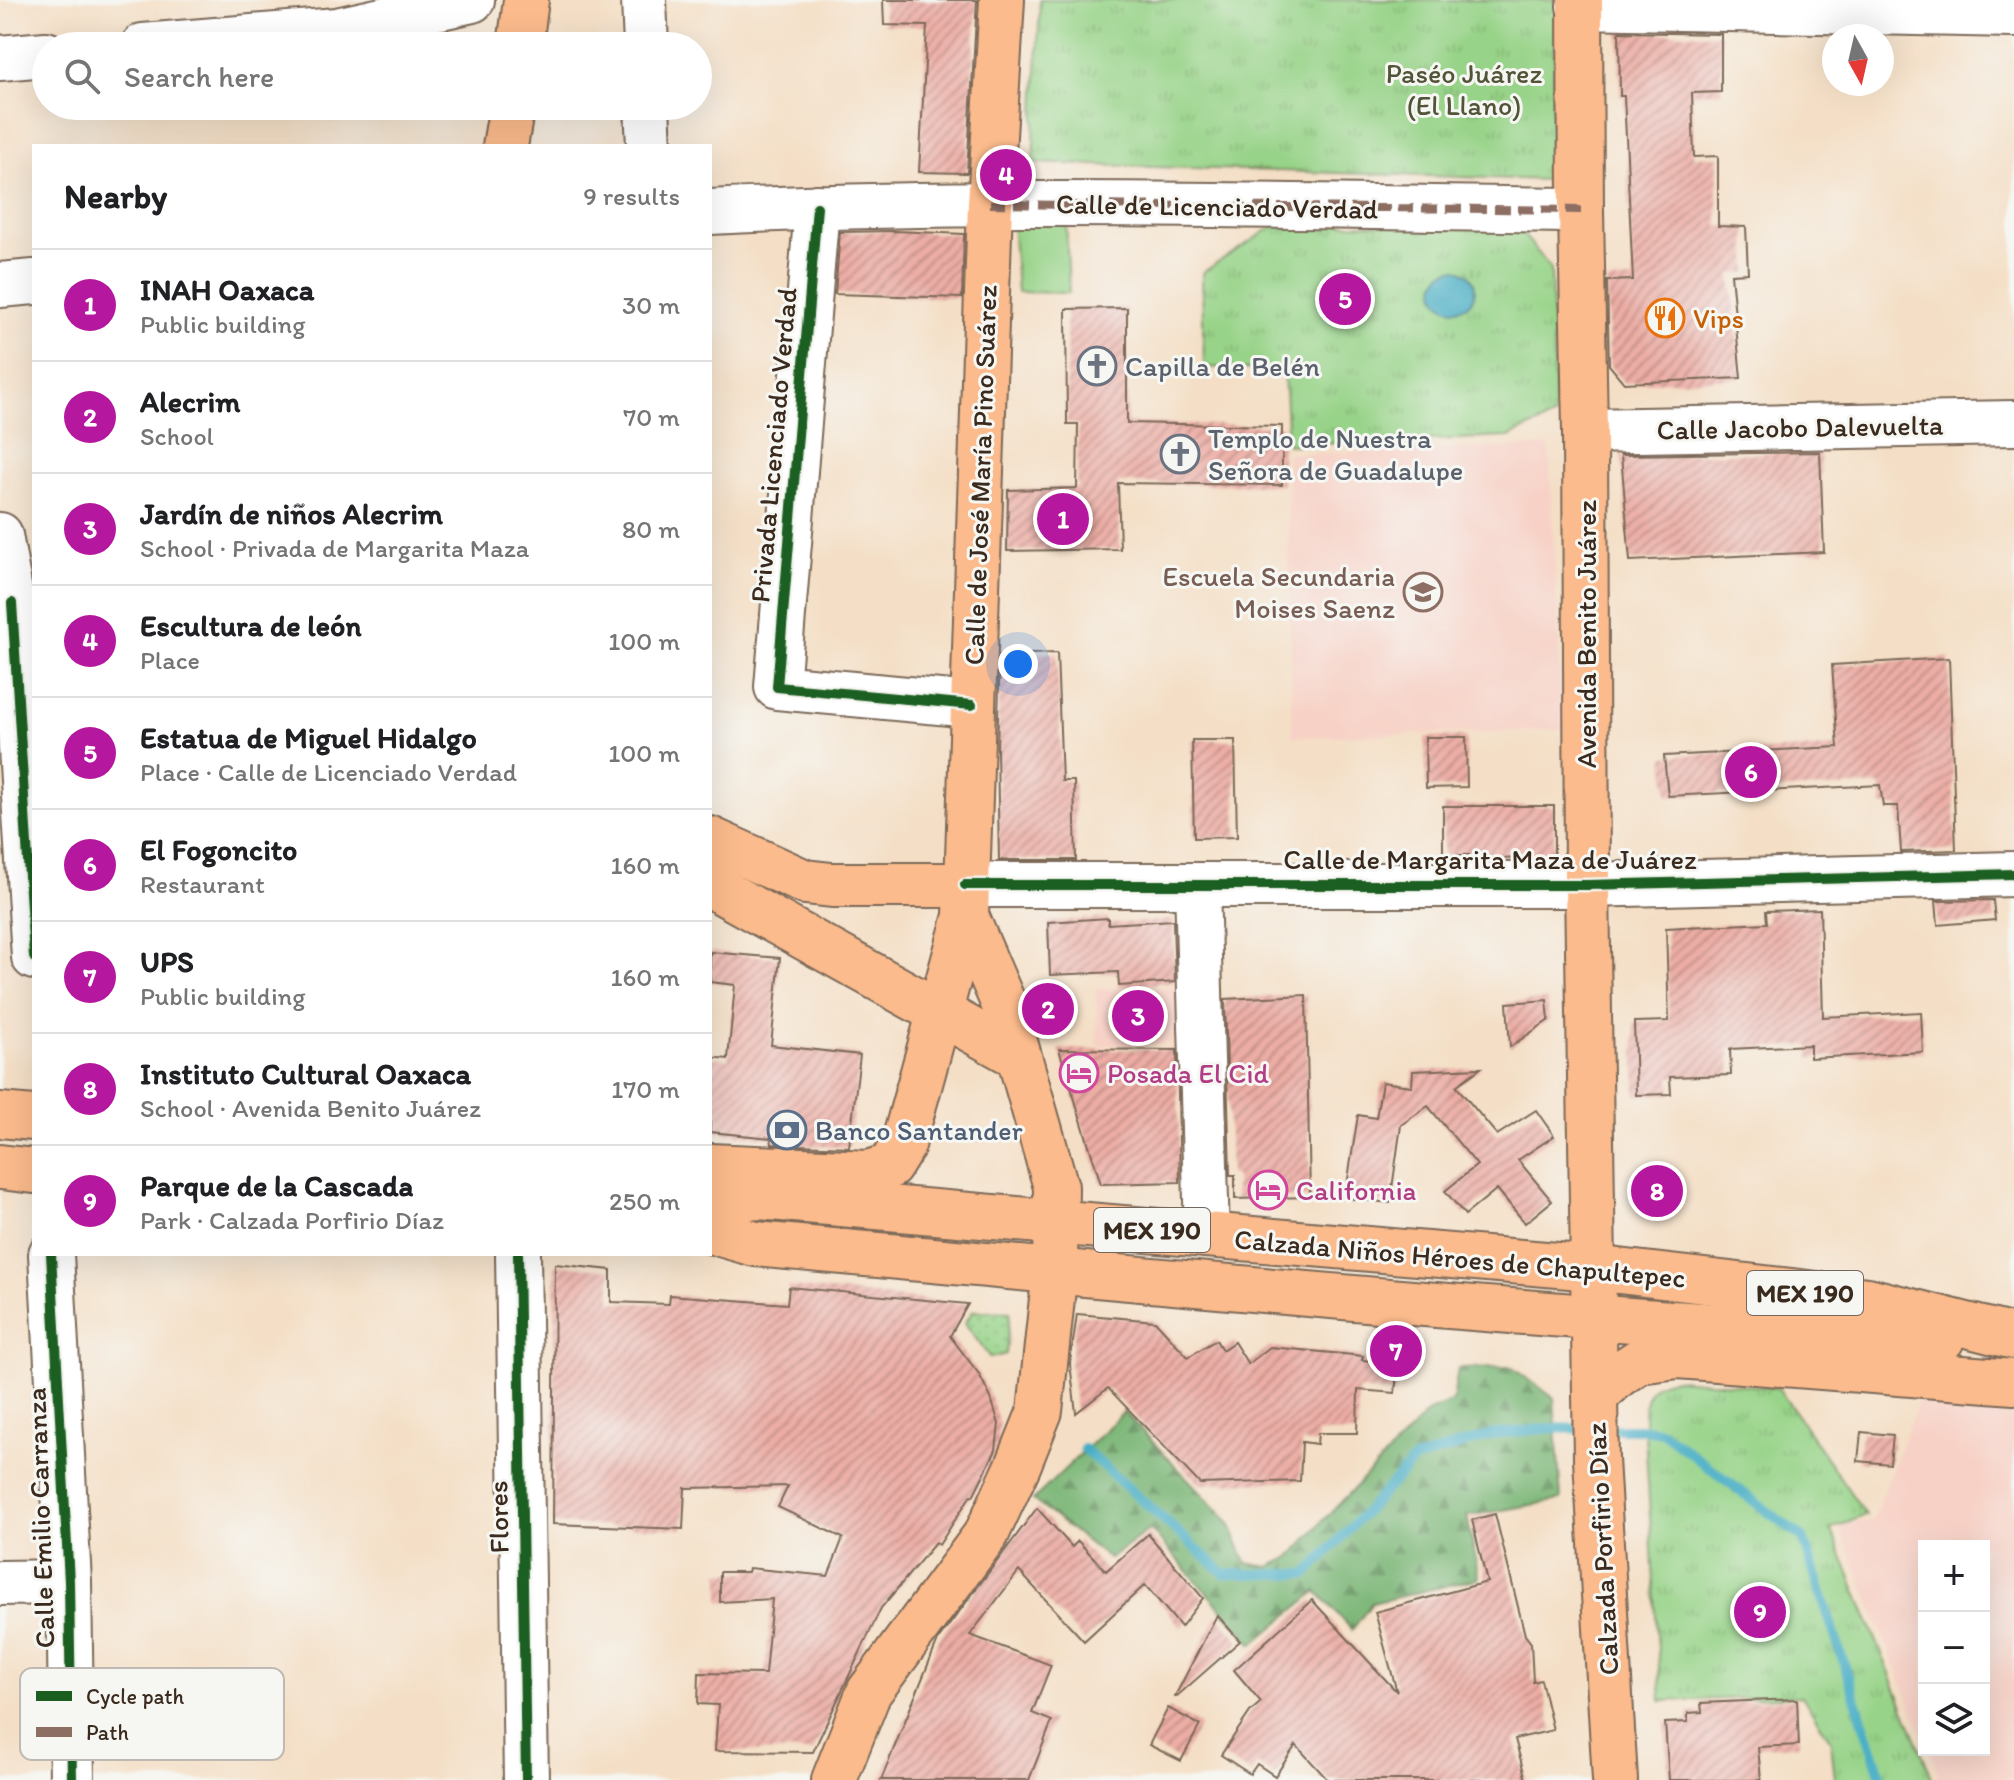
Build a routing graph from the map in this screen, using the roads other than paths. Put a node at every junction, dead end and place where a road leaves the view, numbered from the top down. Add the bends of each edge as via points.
1 (472, 0) edge
2 (526, 0) edge
3 (644, 0) edge
4 (1002, 0) edge
5 (1579, 3) edge
6 (2014, 15) edge
7 (313, 32) edge
8 (522, 32) edge
9 (645, 32) edge
10 (32, 55) edge
11 (0, 58) edge
12 (510, 120) edge
13 (648, 120) edge
14 (505, 144) edge
15 (649, 144) edge
16 (990, 204) junction
17 (817, 207) junction
18 (1581, 210) junction
19 (712, 212) edge
20 (32, 282) edge
21 (0, 285) edge
22 (2014, 423) edge
23 (1585, 431) junction
24 (0, 535) edge
25 (23, 602) edge
26 (972, 705) junction
27 (712, 840) edge
28 (2014, 874) edge
29 (1197, 885) junction
30 (1587, 885) junction
31 (712, 886) edge
32 (32, 892) edge
33 (966, 900) junction
34 (939, 1012) junction
35 (1018, 1056) junction
36 (0, 1115) edge
37 (32, 1118) edge
38 (712, 1166) edge
39 (0, 1167) edge
40 (32, 1171) edge
41 (712, 1201) edge
42 (1056, 1222) junction
43 (712, 1232) edge
44 (1207, 1235) junction
45 (51, 1256) edge
46 (518, 1256) edge
47 (1593, 1268) junction
48 (1055, 1270) junction
49 (1593, 1318) junction
50 (2014, 1340) edge
51 (2014, 1382) edge
52 (1595, 1396) junction
53 (69, 1582) junction
54 (0, 1583) edge
55 (70, 1668) edge
56 (72, 1760) edge
57 (72, 1780) edge
58 (526, 1780) edge
59 (834, 1780) edge
60 (1615, 1780) edge

1 - 7 street
2 - 8 main road
3 - 9 street
4 - 16 main road, Calle de José María Pino Suárez
5 - 6 street
5 - 18 main road, Avenida Benito Juárez
10 - 11 street
12 - 14 main road
13 - 15 street
16 - 17 street, Calle de Licenciado Verdad
16 - 18 street, Calle de Licenciado Verdad
16 - 26 main road, Calle de José María Pino Suárez
17 - 19 street, Calle de Licenciado Verdad
17 - 26 street, Privada Licenciado Verdad via 777,687
18 - 23 main road, Avenida Benito Juárez
20 - 21 street
22 - 23 street, Calle Jacobo Dalevuelta
23 - 30 main road, Avenida Benito Juárez
24 - 25 street
25 - 32 street
26 - 33 main road, Calle de José María Pino Suárez
27 - 33 main road via 805,882
28 - 30 street, Calle de Margarita Maza de Juárez
29 - 30 street, Calle de Margarita Maza de Juárez
29 - 33 street, Calle de Margarita Maza de Juárez
29 - 44 street
30 - 47 main road, Avenida Benito Juárez
31 - 34 main road
33 - 34 main road
33 - 35 main road, Calle de José María Pino Suárez
34 - 35 main road
34 - 38 main road via 903,1145 890,1166 869,1173
35 - 42 main road, Calle de José María Pino Suárez via 1056,1187
36 - 37 main road
39 - 40 main road
41 - 42 main road, Calzada Niños Héroes de Chapultepec / MEX 190 via 759,1197
42 - 44 main road, Calzada Niños Héroes de Chapultepec / MEX 190
42 - 48 main road, Calle de José María Pino Suárez
43 - 48 main road, Calzada Niños Héroes de Chapultepec / MEX 190 via 755,1244
44 - 47 main road, Calzada Niños Héroes de Chapultepec / MEX 190
45 - 53 street, Calle Emilio Carranza
46 - 58 street, Flores
47 - 49 main road, Calzada Porfirio Díaz
47 - 50 main road, Calzada Niños Héroes de Chapultepec / MEX 190 via 1868,1300
48 - 49 main road, Calzada Niños Héroes de Chapultepec / MEX 190
48 - 59 main road, Calle de José María Pino Suárez via 1040,1411 1018,1466 987,1533 869,1692
49 - 50 main road, Calzada Niños Héroes de Chapultepec / MEX 190
49 - 52 main road, Calzada Porfirio Díaz
51 - 52 main road via 1678,1356 1639,1361
52 - 60 main road, Calzada Porfirio Díaz
53 - 54 street
53 - 55 street, Calle Emilio Carranza
56 - 57 street, Calle Emilio Carranza

